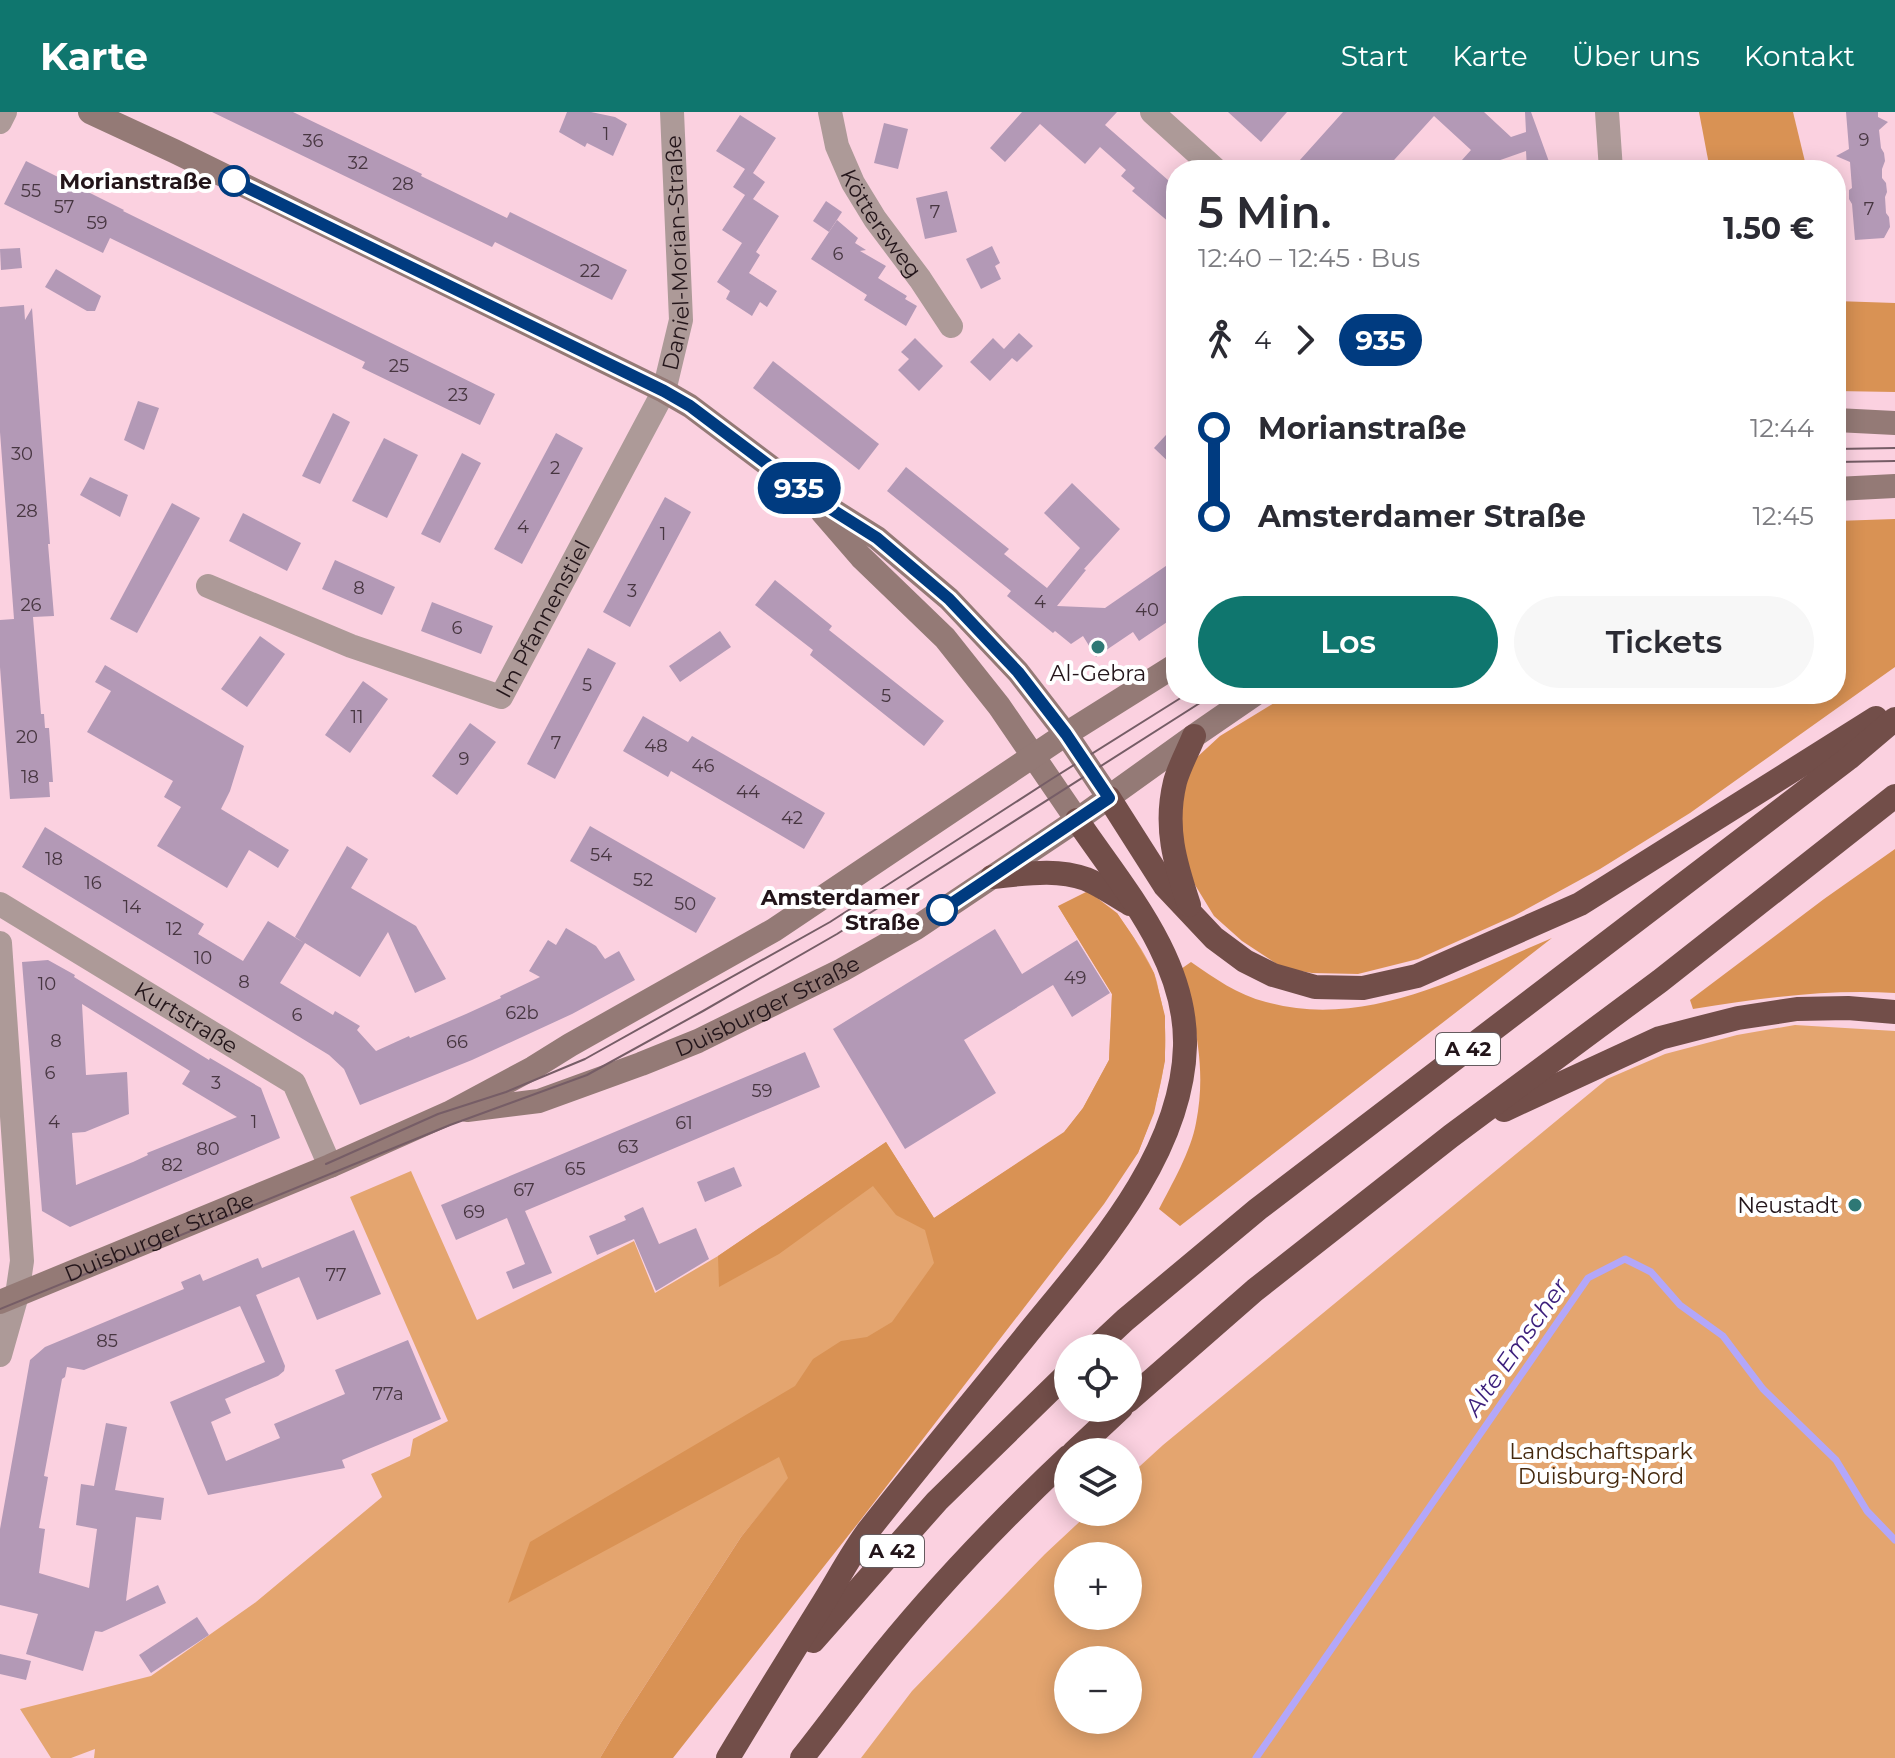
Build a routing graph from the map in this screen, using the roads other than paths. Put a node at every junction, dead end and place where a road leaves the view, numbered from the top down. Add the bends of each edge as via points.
1 (5, 112) edge
2 (90, 112) edge
3 (672, 112) edge
4 (830, 112) edge
5 (1152, 112) edge
6 (1607, 112) edge
7 (0, 122) edge
8 (1205, 160) edge
9 (1610, 160) edge
10 (951, 326) dead end
11 (664, 391) junction
12 (1846, 421) edge
13 (1895, 423) edge
14 (1895, 486) edge
15 (1846, 488) edge
16 (804, 492) junction
17 (208, 586) dead end
18 (1166, 671) edge
19 (1240, 704) edge
20 (1895, 706) edge
21 (1895, 719) edge
22 (1066, 734) junction
23 (1194, 736) junction
24 (1846, 749) junction
25 (1034, 756) junction
26 (1895, 796) edge
27 (1109, 798) junction
28 (1077, 820) junction
29 (992, 877) junction
30 (0, 904) edge
31 (1138, 908) junction
32 (1193, 915) junction
33 (0, 943) edge
34 (1895, 1012) edge
35 (449, 1113) junction
36 (1451, 1136) junction
37 (330, 1166) junction
38 (9, 1219) edge
39 (9, 1298) edge
40 (1110, 1334) edge
41 (0, 1355) edge
42 (1054, 1387) edge
43 (1142, 1389) edge
44 (1106, 1422) edge
45 (1089, 1438) edge
46 (1054, 1470) edge
47 (731, 1752) edge
48 (802, 1758) edge

1 - 7 street
2 - 11 main road
3 - 11 street, Daniel-Morian-Straße via 681,320
4 - 10 street, Köttersweg via 853,183
5 - 8 street
6 - 9 street
11 - 16 main road
11 - 17 street, Im Pfannenstiel via 501,697 351,646
12 - 13 main road
14 - 15 main road
16 - 22 main road via 877,538 949,599 1018,672
16 - 25 main road via 861,557 945,638
18 - 22 main road, Duisburger Straße
19 - 23 main road, Duisburger Straße
20 - 24 highway
21 - 24 highway, A 42
22 - 25 main road, Duisburger Straße
22 - 27 main road
23 - 27 main road, Duisburger Straße
23 - 32 highway via 1175,782 1169,825
24 - 32 highway via 1580,904 1417,976 1363,988 1315,987 1245,961
24 - 40 highway, A 42 via 1258,1209
25 - 28 main road
25 - 35 main road, Duisburger Straße via 774,930
26 - 36 highway, A 42 via 1660,981
27 - 28 main road, Duisburger Straße
27 - 32 highway via 1165,886
28 - 29 main road, Duisburger Straße
28 - 31 highway
29 - 31 highway via 1070,875
29 - 35 main road, Duisburger Straße via 842,970 698,1041 539,1101
30 - 37 street, Kurtstraße via 294,1083
31 - 47 highway via 1157,938 1180,996 1185,1045 1171,1124 1112,1226 866,1534
33 - 38 street
34 - 36 highway via 1797,1009 1660,1038
35 - 37 main road, Duisburger Straße
36 - 43 highway, A 42 via 1255,1290
37 - 39 main road, Duisburger Straße
38 - 39 street via 22,1261
39 - 41 street
42 - 47 highway, A 42 via 937,1501 817,1636
44 - 45 highway
46 - 48 highway, A 42 via 947,1579

